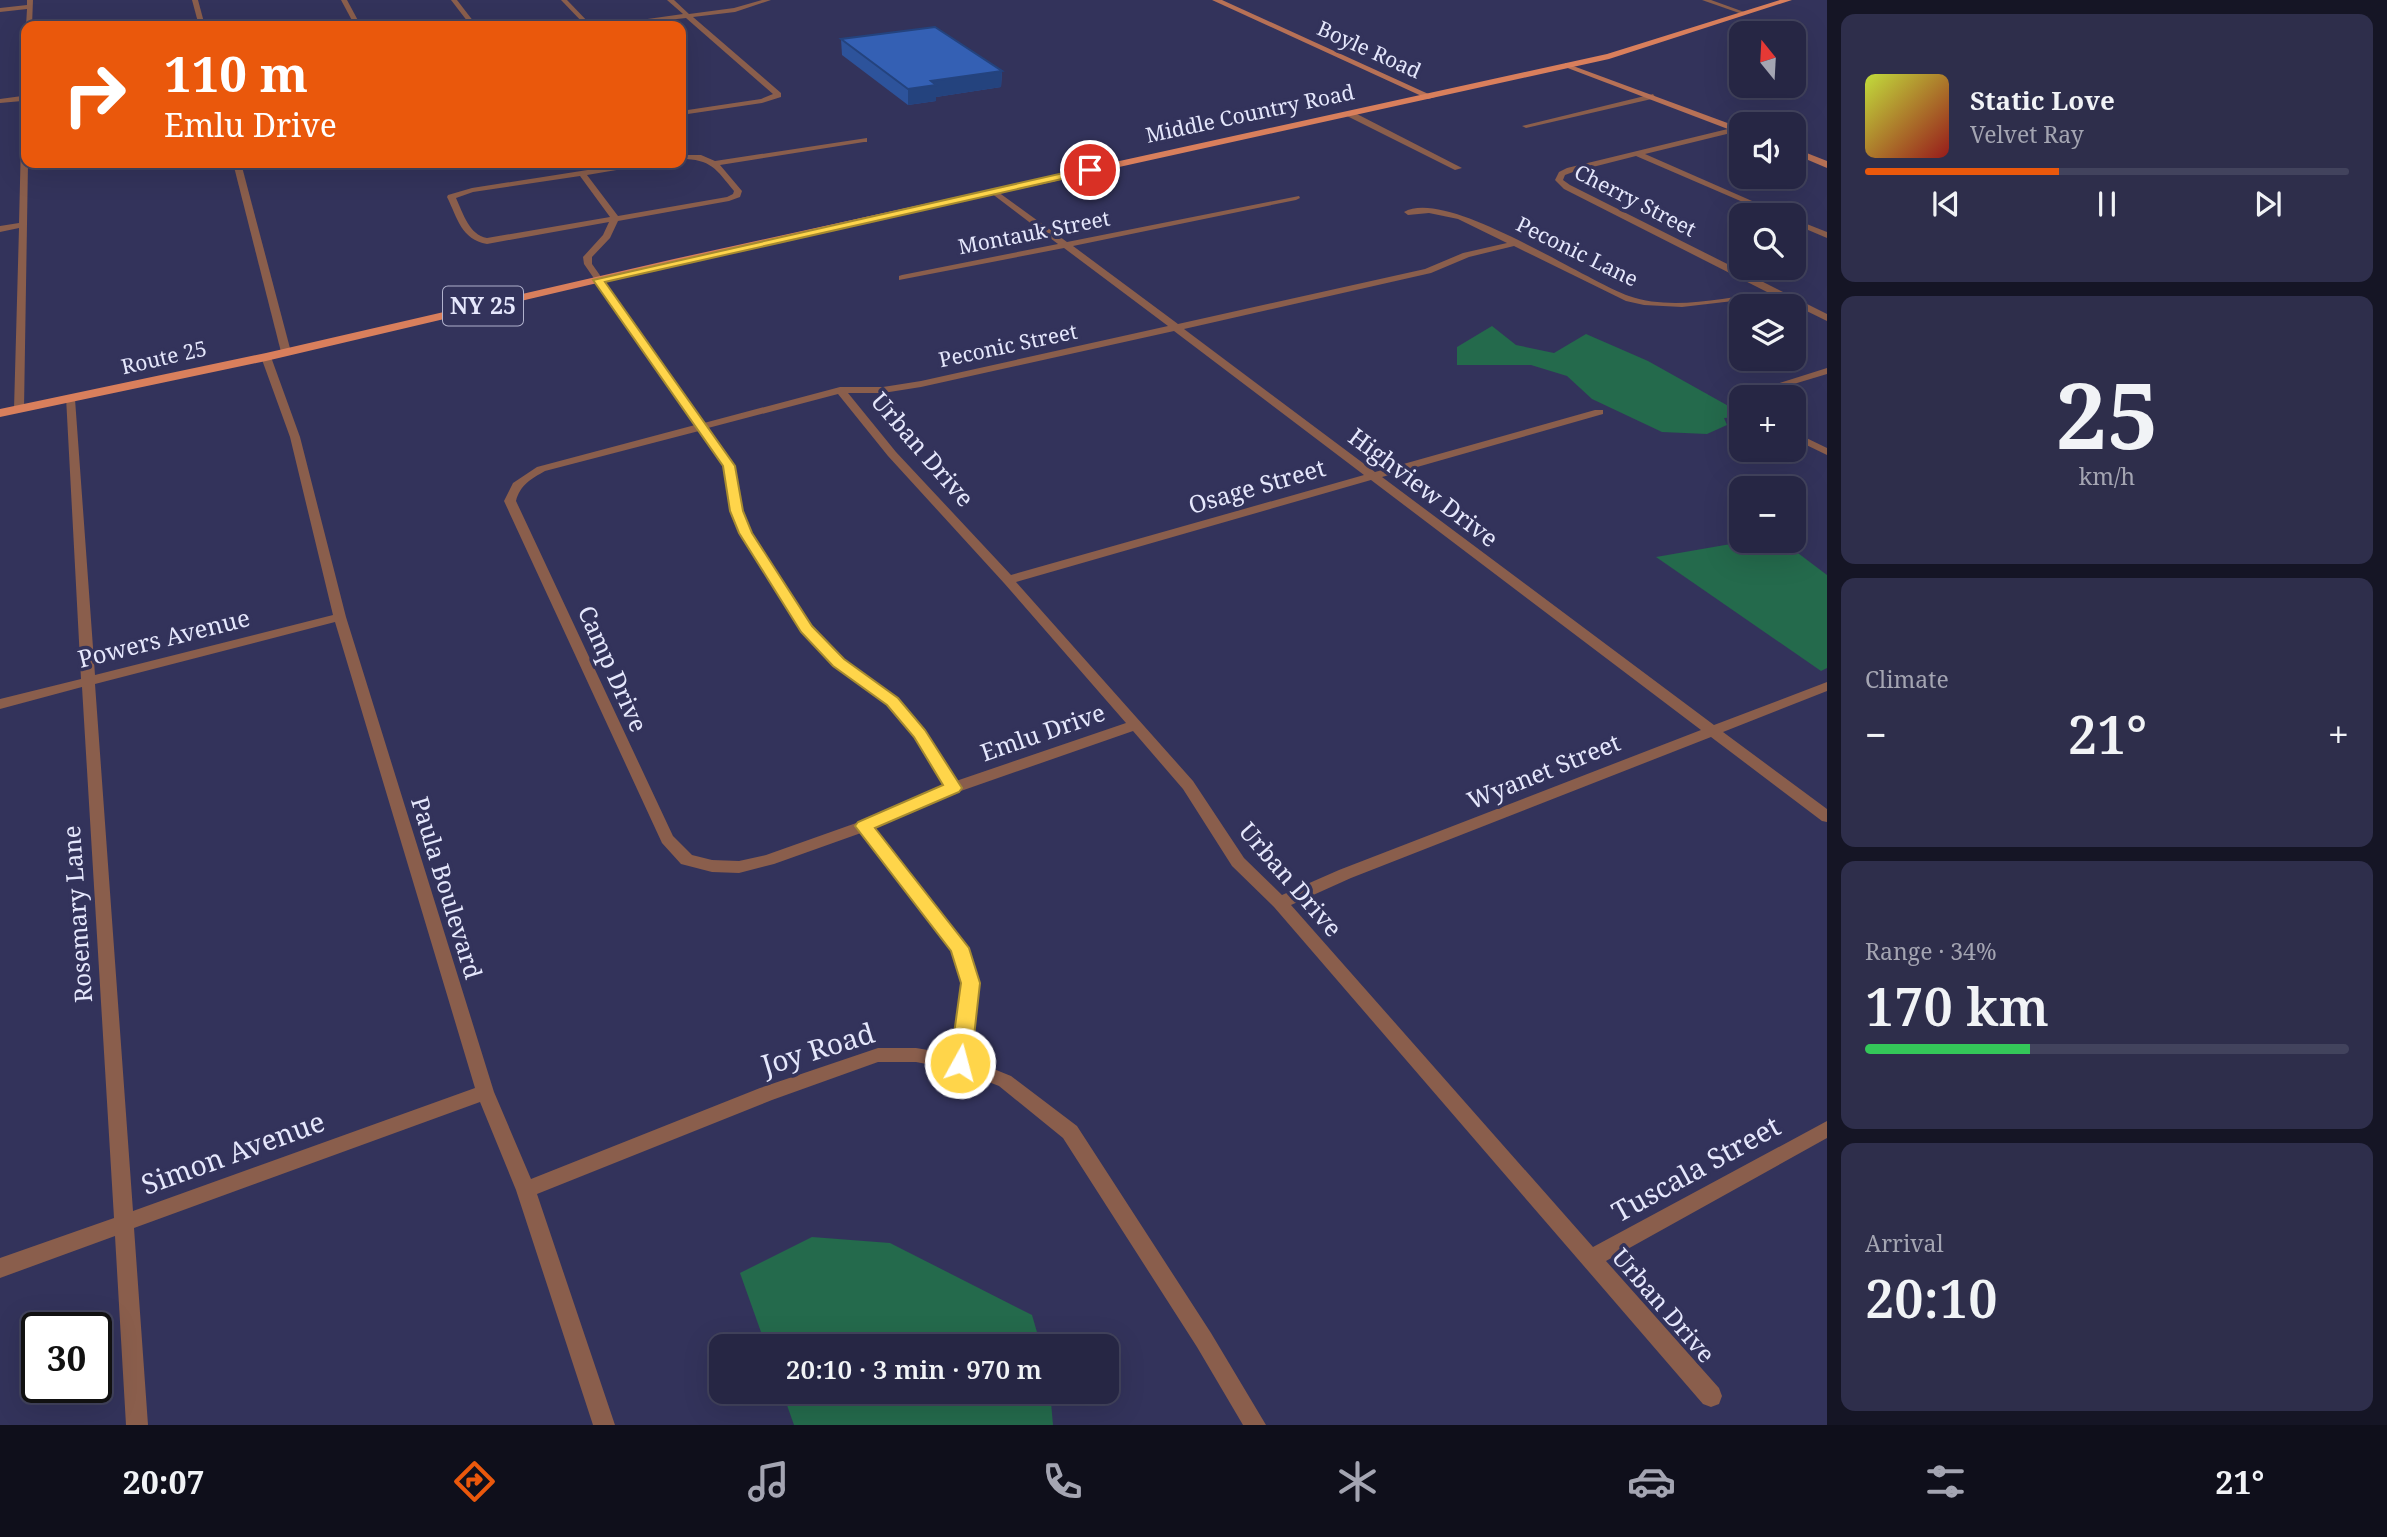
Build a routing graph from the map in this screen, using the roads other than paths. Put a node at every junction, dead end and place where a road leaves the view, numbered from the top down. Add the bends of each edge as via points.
1 (195, 0) edge
2 (344, 0) edge
3 (454, 0) edge
4 (564, 0) edge
5 (670, 0) edge
6 (768, 0) edge
7 (1216, 0) edge
8 (1704, 0) edge
9 (1788, 0) edge
10 (30, 3) edge
11 (0, 10) edge
12 (1744, 13) junction
13 (687, 16) junction
14 (29, 21) edge
15 (201, 21) edge
16 (355, 21) edge
17 (470, 21) edge
18 (584, 21) edge
19 (644, 21) edge
20 (1568, 65) junction
21 (1653, 96) junction
22 (1431, 97) junction
23 (21, 98) edge
24 (0, 101) edge
25 (686, 112) edge
26 (1350, 114) junction
27 (1526, 126) dead end
28 (1729, 126) edge
29 (1729, 132) edge
30 (864, 140) dead end
31 (1636, 153) junction
32 (1806, 156) edge
33 (686, 157) edge
34 (715, 163) junction
35 (1827, 165) edge
36 (23, 168) edge
37 (238, 168) edge
38 (614, 168) edge
39 (1458, 168) dead end
40 (582, 173) junction
41 (994, 191) junction
42 (1296, 198) dead end
43 (1752, 203) edge
44 (1408, 212) dead end
45 (615, 218) junction
46 (21, 225) junction
47 (1806, 226) edge
48 (0, 229) edge
49 (1827, 235) edge
50 (1517, 243) junction
51 (1066, 245) junction
52 (902, 278) dead end
53 (598, 280) junction
54 (1776, 293) junction
55 (1827, 318) edge
56 (1175, 329) junction
57 (286, 352) junction
58 (266, 357) junction
59 (1827, 371) edge
60 (1784, 385) edge
61 (840, 390) junction
62 (70, 399) junction
63 (19, 409) junction
64 (1599, 412) dead end
65 (0, 413) edge
66 (704, 426) junction
67 (1806, 441) edge
68 (1827, 452) edge
69 (1372, 476) junction
70 (512, 490) joint
71 (1009, 580) junction
72 (340, 617) junction
73 (86, 682) junction
74 (1827, 686) edge
75 (0, 704) edge
76 (1135, 725) junction
77 (1713, 730) junction
78 (953, 788) junction
79 (1827, 817) edge
80 (864, 826) junction
81 (687, 860) joint
82 (1280, 903) junction
83 (960, 1063) junction
84 (485, 1092) junction
85 (1827, 1129) edge
86 (526, 1190) junction
87 (124, 1222) junction
88 (1592, 1258) junction
89 (0, 1268) edge
90 (1712, 1396) dead end
91 (137, 1425) edge
92 (604, 1425) edge
93 (1255, 1425) edge

1 - 15 street
2 - 16 street
3 - 17 street
4 - 18 street
5 - 13 street
6 - 13 street via 751,7
7 - 22 street, Boyle Road
8 - 12 street
9 - 12 main road, Middle Country Road / NY 25
10 - 11 street
10 - 14 street
12 - 20 main road, Middle Country Road / NY 25
13 - 19 street
13 - 25 street via 778,95
20 - 21 street
20 - 22 main road, Middle Country Road / NY 25
21 - 27 street
21 - 28 street
22 - 26 main road, Middle Country Road / NY 25
23 - 24 street
26 - 39 street
26 - 41 main road, Middle Country Road / NY 25
29 - 31 street, Cherry Street
30 - 34 street
31 - 43 street
31 - 54 street, Cherry Street via 1570,170 1559,180
32 - 35 street
33 - 34 street via 705,157
34 - 45 street via 738,191 729,200
36 - 46 street
37 - 57 street
38 - 40 street
40 - 45 street
40 - 45 street via 452,197 469,232 486,241
41 - 51 street, Highview Drive
41 - 53 main road, Middle Country Road / NY 25
42 - 51 street, Montauk Street
44 - 50 street, Peconic Lane via 1429,210 1461,217
45 - 53 street via 607,236 587,257
46 - 48 street
46 - 63 street
47 - 49 street
50 - 54 street, Peconic Lane via 1644,303 1679,306
50 - 56 street, Peconic Street via 1415,274
51 - 52 street, Montauk Street
51 - 56 street, Highview Drive
53 - 57 main road, Middle Country Road / NY 25
53 - 66 street
54 - 55 street, Cherry Street
56 - 61 street, Peconic Street via 922,384
56 - 69 street, Highview Drive
57 - 58 main road, Middle Country Road / NY 25
58 - 62 main road, Route 25 / NY 25
58 - 72 street, Paula Boulevard via 295,437
59 - 60 street
61 - 66 street, Peconic Street
61 - 71 street, Urban Drive via 892,454
62 - 63 main road, NY 25
62 - 73 street, Rosemary Lane
63 - 65 main road, NY 25
64 - 69 street, Osage Street
66 - 70 street, Peconic Street via 541,469
66 - 78 street via 729,466 746,533 806,629 838,663 893,701
67 - 68 street
69 - 71 street, Osage Street
69 - 77 street, Highview Drive
70 - 81 street, Camp Drive via 510,501 625,753 667,839
71 - 76 street, Urban Drive
72 - 73 street, Powers Avenue
72 - 84 street, Paula Boulevard
73 - 75 street, Powers Avenue
73 - 87 street, Rosemary Lane
74 - 77 street, Wyanet Street
76 - 78 street, Emlu Drive
76 - 82 street, Urban Drive via 1188,785 1238,862
77 - 79 street, Highview Drive
77 - 82 street, Wyanet Street
78 - 80 street, Emlu Drive
80 - 81 street, Emlu Drive via 739,867
80 - 83 street via 960,948 970,983
82 - 88 street, Urban Drive
83 - 86 street, Joy Road via 916,1055 878,1055 766,1094
83 - 93 street, Joy Road via 1005,1081 1070,1132
84 - 86 street, Paula Boulevard
84 - 87 street, Simon Avenue
85 - 88 street, Tuscala Street
86 - 92 street, Paula Boulevard
87 - 89 street, Simon Avenue
87 - 91 street, Rosemary Lane
88 - 90 street, Urban Drive

